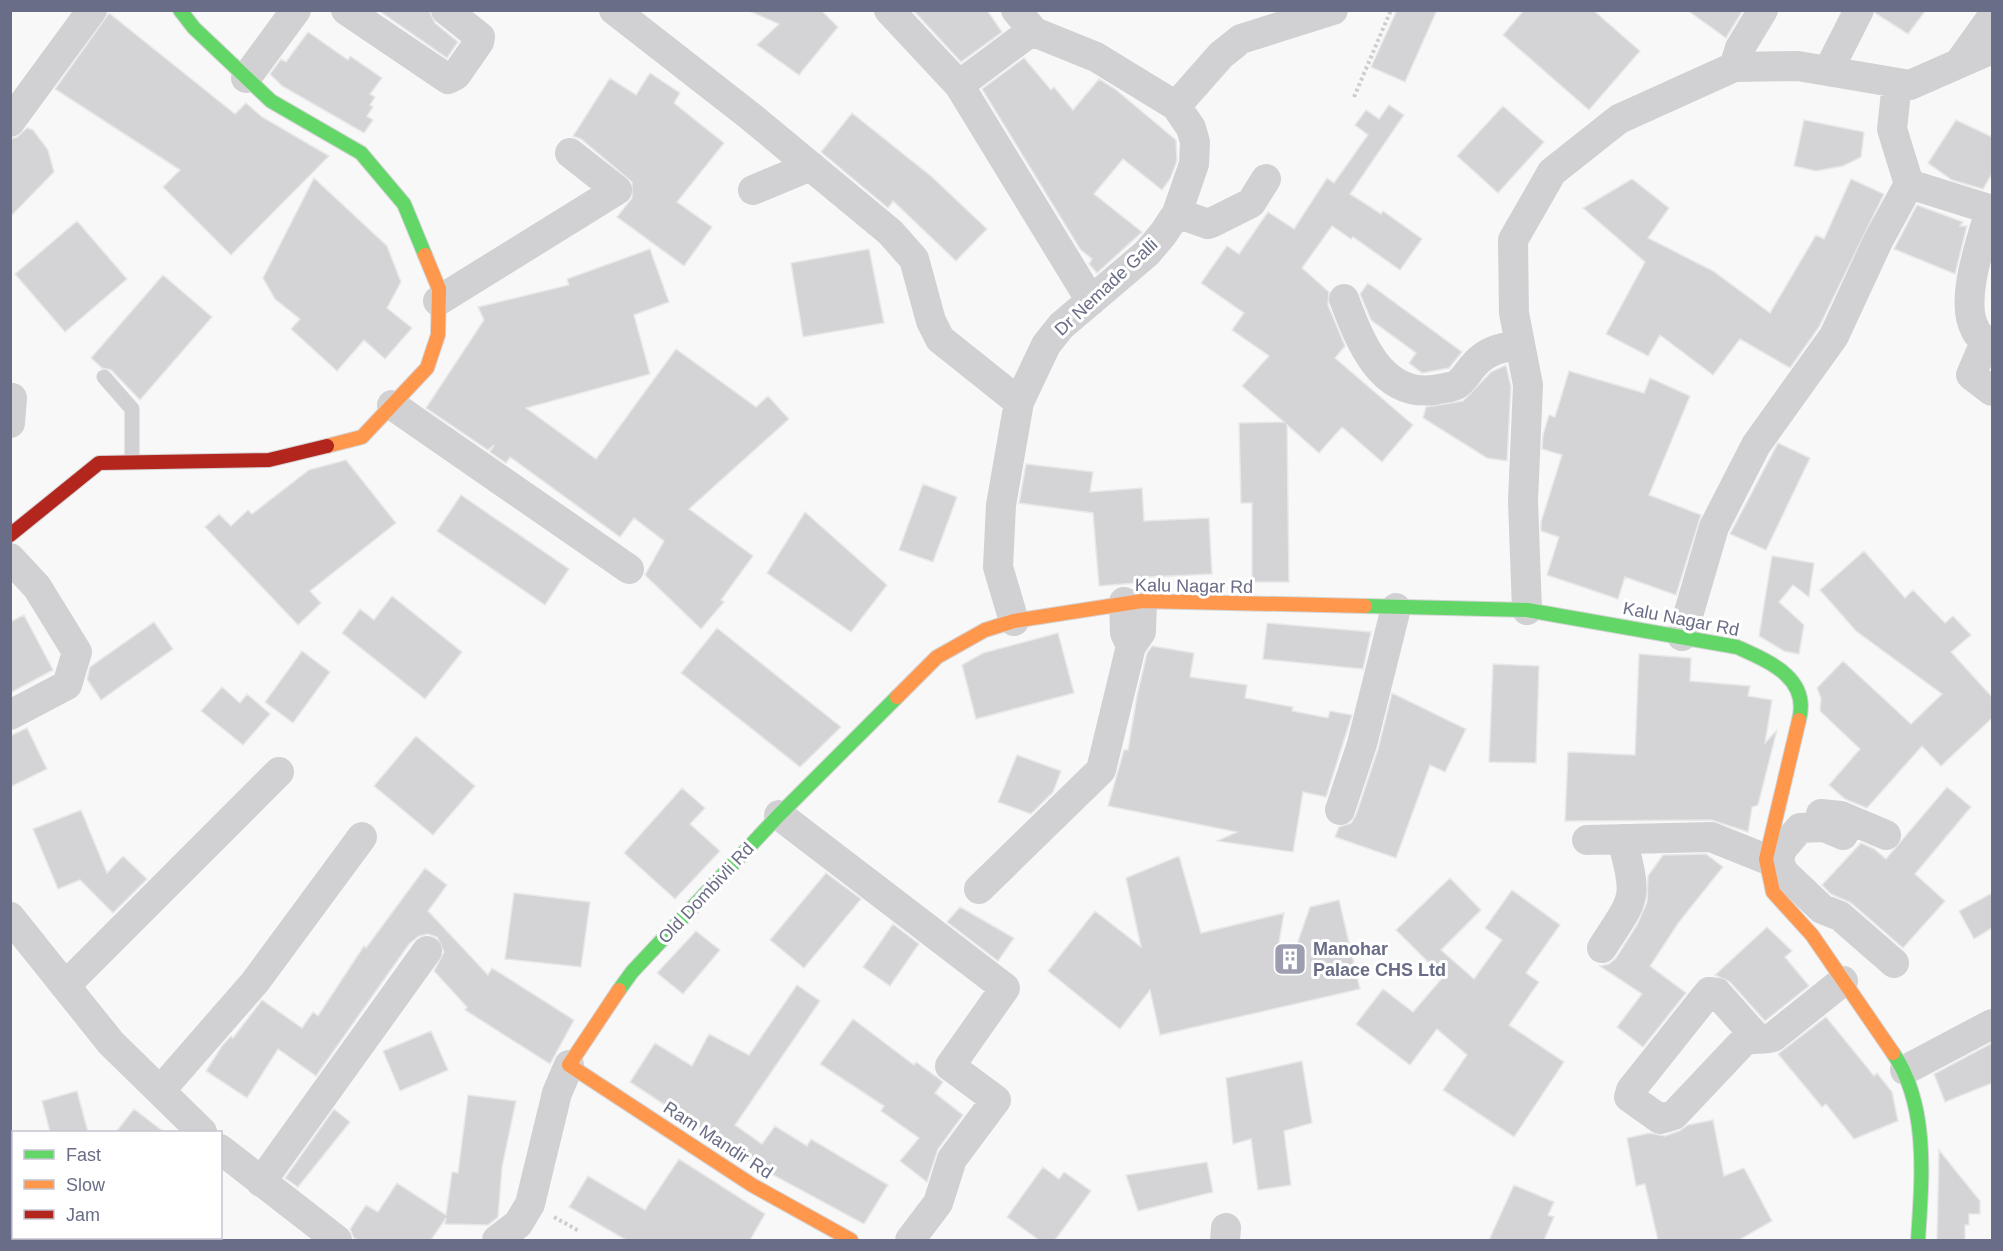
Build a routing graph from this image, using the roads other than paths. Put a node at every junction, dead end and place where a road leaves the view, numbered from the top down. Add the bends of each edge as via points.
1 (92, 10) edge
2 (180, 10) edge
3 (296, 10) edge
4 (346, 10) edge
5 (446, 10) edge
6 (614, 10) edge
7 (889, 10) edge
8 (1333, 10) edge
9 (1763, 10) edge
10 (1859, 10) edge
11 (1992, 18) edge
12 (1024, 20) edge
13 (1992, 49) edge
14 (1958, 64) junction
15 (1734, 67) junction
16 (1828, 71) junction
17 (246, 78) junction
18 (1897, 83) junction
19 (960, 84) junction
20 (1176, 106) junction
21 (10, 122) edge
22 (570, 153) dead end
23 (811, 166) junction
24 (1266, 178) dead end
25 (1909, 184) junction
26 (753, 190) dead end
27 (1991, 210) edge
28 (1176, 213) junction
29 (1344, 299) dead end
30 (438, 301) junction
31 (1090, 301) junction
32 (1989, 342) edge
33 (1520, 344) junction
34 (104, 377) dead end
35 (1992, 392) edge
36 (1019, 402) junction
37 (392, 405) junction
38 (132, 461) junction
39 (10, 535) edge
40 (10, 558) edge
41 (629, 569) dead end
42 (1133, 602) junction
43 (1396, 608) junction
44 (1527, 610) junction
45 (1014, 621) junction
46 (1682, 636) junction
47 (10, 715) edge
48 (279, 772) dead end
49 (1340, 810) dead end
50 (1774, 812) junction
51 (779, 815) junction
52 (1843, 835) dead end
53 (1886, 835) dead end
54 (362, 837) dead end
55 (1622, 839) junction
56 (1587, 840) dead end
57 (1766, 859) junction
58 (979, 889) dead end
59 (1838, 910) junction
60 (10, 916) edge
61 (1812, 935) junction
62 (1602, 948) dead end
63 (427, 951) dead end
64 (1894, 963) dead end
65 (1843, 981) junction
66 (65, 986) junction
67 (1992, 1024) edge
68 (1757, 1038) dead end
69 (569, 1065) junction
70 (1905, 1070) junction
71 (160, 1091) junction
72 (201, 1131) edge
73 (222, 1151) edge
74 (261, 1182) junction
75 (337, 1240) edge
76 (497, 1240) edge
77 (851, 1240) edge
78 (910, 1240) edge
79 (1918, 1240) edge

1 - 21 street
2 - 17 street
3 - 17 street
4 - 5 street via 448,79 456,75 480,37
6 - 23 street
7 - 19 street
8 - 20 street via 1241,39 1230,46
9 - 15 street via 1740,48
10 - 16 street
11 - 14 street
12 - 19 street
12 - 20 street, Dr Nemade Galli via 1096,57
13 - 14 street
14 - 18 street via 1910,85
15 - 16 street via 1798,66
15 - 33 street via 1619,119 1552,172 1513,240 1514,313
16 - 18 street
17 - 30 street via 271,101 361,153 404,204 439,289
18 - 25 street via 1892,129
19 - 31 street
20 - 28 street, Dr Nemade Galli via 1195,142 1194,164
22 - 30 street via 617,190
23 - 26 street
23 - 36 street via 890,232 914,259 940,339
24 - 28 street via 1251,203 1208,224
25 - 27 street
25 - 46 street via 1834,336 1756,445 1714,527
27 - 32 street via 1969,290 1974,328
28 - 31 street, Dr Nemade Galli via 1147,253
29 - 33 street via 1370,358 1407,388 1423,391 1458,384 1487,352
30 - 37 street via 438,335 427,368
31 - 36 street, Dr Nemade Galli via 1046,345
32 - 35 street via 1971,375
33 - 44 street via 1528,385 1523,501
34 - 38 lane via 132,409
36 - 45 street, Dr Nemade Galli via 1000,505 998,567
37 - 38 street via 363,437 270,460
37 - 41 street
38 - 39 street via 99,463
40 - 47 street via 37,587 77,652 67,685
42 - 43 street, Kalu Nagar Rd
42 - 45 street, Kalu Nagar Rd
42 - 58 street via 1125,633 1131,646 1101,770
43 - 44 street, Kalu Nagar Rd
43 - 49 street via 1362,744
44 - 46 street, Kalu Nagar Rd
45 - 51 street, Old Dombivli Rd via 985,630 937,657
46 - 50 street, Kalu Nagar Rd via 1737,647 1794,680 1803,704
48 - 66 street
50 - 53 street via 1841,816
50 - 57 street, Kalu Nagar Rd
51 - 69 street, Old Dombivli Rd via 632,972
51 - 78 street via 1005,988 950,1066 996,1100 952,1159 938,1203
52 - 59 street via 1824,827 1800,828 1782,849 1779,860 1784,872 1822,909
54 - 71 street via 255,982
55 - 56 street
55 - 57 street via 1711,837
55 - 62 street via 1633,880 1632,901
57 - 61 street, Kalu Nagar Rd via 1773,892
59 - 61 street
59 - 64 street
60 - 66 street
61 - 65 street, Kalu Nagar Rd
63 - 74 street
65 - 68 street via 1773,1037
65 - 70 street, Kalu Nagar Rd
66 - 71 street via 111,1043
67 - 70 street
69 - 76 street, Old Dombivli Rd via 558,1093 530,1204 518,1224
69 - 77 street, Ram Mandir Rd via 752,1185
70 - 79 street, Kalu Nagar Rd via 1913,1092 1922,1177
71 - 72 street
73 - 74 street
74 - 75 street

